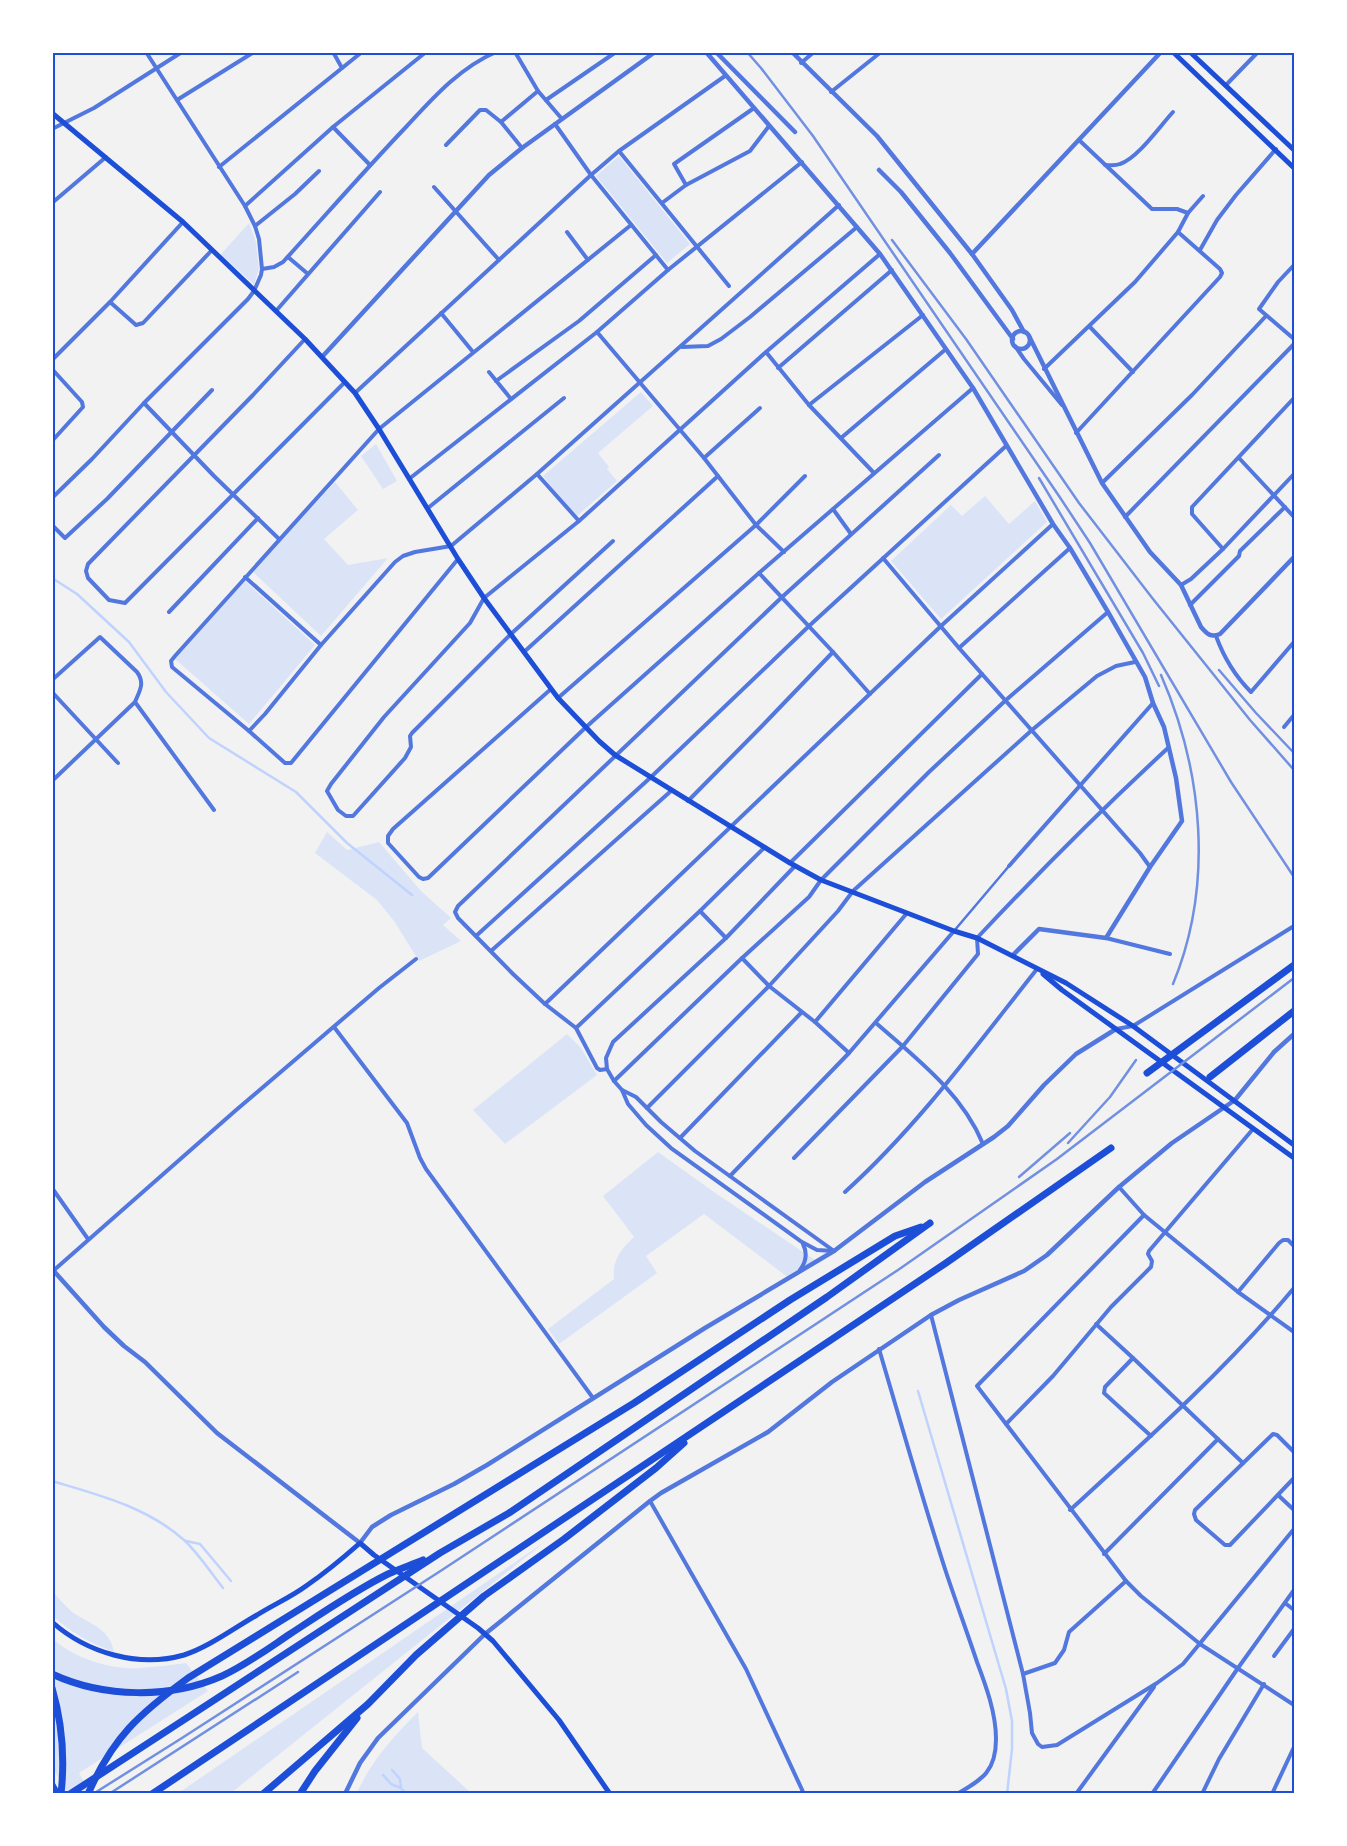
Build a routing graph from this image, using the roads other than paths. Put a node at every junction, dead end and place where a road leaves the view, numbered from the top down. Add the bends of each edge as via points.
1 (146, 52) edge
2 (182, 52) edge
3 (254, 52) edge
4 (333, 52) edge
5 (362, 52) edge
6 (426, 52) edge
7 (496, 52) edge
8 (515, 52) edge
9 (616, 52) edge
10 (655, 52) edge
11 (706, 52) edge
12 (716, 52) edge
13 (792, 52) edge
14 (814, 52) edge
15 (881, 52) edge
16 (1161, 52) edge
17 (1173, 52) edge
18 (1190, 52) edge
19 (1258, 52) edge
20 (801, 63) junction
21 (342, 68) junction
22 (156, 70) junction
23 (725, 76) junction
24 (1226, 85) junction
25 (538, 91) junction
26 (831, 92) junction
27 (177, 100) junction
28 (546, 100) junction
29 (754, 108) junction
30 (1173, 112) dead end
31 (52, 113) edge
32 (562, 120) junction
33 (501, 122) junction
34 (66, 123) junction
35 (555, 124) junction
36 (769, 126) junction
37 (333, 127) junction
38 (52, 130) edge
39 (795, 132) dead end
40 (1079, 140) junction
41 (446, 145) dead end
42 (522, 148) junction
43 (1276, 149) junction
44 (1294, 150) edge
45 (619, 151) junction
46 (106, 156) junction
47 (802, 162) junction
48 (370, 165) junction
49 (1105, 165) junction
50 (219, 167) junction
51 (1294, 168) edge
52 (879, 170) dead end
53 (319, 171) dead end
54 (591, 175) junction
55 (686, 185) junction
56 (434, 187) dead end
57 (380, 192) dead end
58 (1203, 196) dead end
59 (52, 203) edge
60 (662, 203) junction
61 (839, 205) junction
62 (245, 206) junction
63 (456, 211) junction
64 (1188, 213) junction
65 (183, 222) junction
66 (631, 225) junction
67 (255, 226) junction
68 (857, 226) junction
69 (567, 232) dead end
70 (1178, 232) junction
71 (698, 247) junction
72 (212, 250) junction
73 (1200, 250) junction
74 (880, 254) junction
75 (972, 254) junction
76 (656, 255) junction
77 (288, 256) junction
78 (500, 260) junction
79 (588, 260) junction
80 (1294, 265) edge
81 (262, 268) junction
82 (668, 270) junction
83 (892, 270) junction
84 (308, 274) junction
85 (729, 286) dead end
86 (254, 291) junction
87 (110, 302) junction
88 (276, 311) junction
89 (441, 313) junction
90 (923, 315) junction
91 (1266, 316) junction
92 (1090, 328) junction
93 (597, 332) junction
94 (1024, 332) junction
95 (1030, 338) junction
96 (305, 339) junction
97 (1013, 339) junction
98 (1294, 339) edge
99 (1294, 344) edge
100 (1015, 346) junction
101 (682, 347) junction
102 (946, 349) junction
103 (473, 352) junction
104 (766, 352) junction
105 (322, 357) junction
106 (52, 360) edge
107 (778, 368) junction
108 (52, 369) edge
109 (1044, 369) junction
110 (490, 372) dead end
111 (1133, 372) junction
112 (496, 381) junction
113 (345, 382) junction
114 (640, 383) junction
115 (973, 388) junction
116 (212, 390) dead end
117 (356, 393) junction
118 (564, 398) dead end
119 (1294, 398) edge
120 (511, 399) junction
121 (144, 403) junction
122 (809, 405) junction
123 (1062, 406) junction
124 (760, 408) dead end
125 (379, 429) junction
126 (680, 430) junction
127 (172, 432) junction
128 (1076, 433) junction
129 (841, 438) junction
130 (52, 441) edge
131 (1006, 446) junction
132 (195, 454) junction
133 (940, 455) dead end
134 (704, 458) junction
135 (1239, 458) junction
136 (874, 473) junction
137 (537, 474) junction
138 (1294, 474) edge
139 (718, 476) junction
140 (805, 476) dead end
141 (409, 478) junction
142 (1102, 482) junction
143 (234, 494) junction
144 (1274, 496) junction
145 (52, 498) edge
146 (1285, 507) junction
147 (428, 508) junction
148 (833, 508) junction
149 (1125, 517) junction
150 (1294, 517) edge
151 (258, 518) junction
152 (579, 521) junction
153 (1053, 524) junction
154 (52, 525) edge
155 (756, 525) junction
156 (851, 534) junction
157 (279, 539) junction
158 (613, 541) dead end
159 (451, 546) junction
160 (1070, 548) junction
161 (1223, 549) junction
162 (784, 552) junction
163 (1294, 557) edge
164 (458, 558) junction
165 (883, 558) junction
166 (759, 574) junction
167 (245, 577) junction
168 (1181, 585) junction
169 (484, 598) junction
170 (781, 598) junction
171 (1190, 605) junction
172 (169, 612) dead end
173 (1108, 612) junction
174 (809, 626) junction
175 (941, 626) junction
176 (510, 634) junction
177 (1216, 636) junction
178 (1294, 642) edge
179 (321, 645) junction
180 (959, 648) junction
181 (524, 652) junction
182 (833, 652) junction
183 (1135, 662) junction
184 (982, 674) junction
185 (52, 680) edge
186 (551, 689) junction
187 (52, 692) edge
188 (870, 694) junction
189 (558, 698) junction
190 (1006, 700) junction
191 (136, 702) junction
192 (1153, 703) junction
193 (1294, 715) edge
194 (1284, 727) dead end
195 (585, 728) junction
196 (1032, 730) junction
197 (249, 731) junction
198 (96, 740) junction
199 (1168, 748) junction
200 (615, 755) junction
201 (118, 763) dead end
202 (650, 778) junction
203 (52, 781) edge
204 (1080, 784) junction
205 (671, 791) junction
206 (688, 801) junction
207 (214, 810) dead end
208 (1101, 810) junction
209 (731, 826) junction
210 (765, 847) junction
211 (793, 865) junction
212 (1009, 866) joint
213 (1150, 867) junction
214 (821, 880) junction
215 (853, 891) junction
216 (700, 911) junction
217 (908, 913) junction
218 (1294, 926) edge
219 (954, 931) junction
220 (476, 936) junction
221 (726, 938) junction
222 (977, 938) junction
223 (1106, 938) junction
224 (491, 951) junction
225 (1170, 954) dead end
226 (1013, 955) junction
227 (742, 958) junction
228 (416, 959) dead end
229 (1294, 965) edge
230 (1037, 969) junction
231 (769, 986) junction
232 (545, 1004) junction
233 (1294, 1011) edge
234 (802, 1013) junction
235 (815, 1022) junction
236 (876, 1023) junction
237 (1134, 1026) junction
238 (334, 1027) junction
239 (576, 1028) junction
240 (1116, 1029) junction
241 (1294, 1034) edge
242 (903, 1046) junction
243 (849, 1053) junction
244 (607, 1068) junction
245 (1147, 1073) dead end
246 (1210, 1077) dead end
247 (614, 1082) junction
248 (944, 1086) junction
249 (622, 1090) junction
250 (1235, 1100) junction
251 (647, 1108) junction
252 (1224, 1108) junction
253 (1253, 1128) junction
254 (680, 1138) junction
255 (984, 1144) junction
256 (1294, 1145) edge
257 (1111, 1148) dead end
258 (794, 1158) dead end
259 (1294, 1158) edge
260 (730, 1176) junction
261 (1120, 1187) junction
262 (52, 1188) edge
263 (845, 1192) dead end
264 (1144, 1215) junction
265 (1166, 1232) junction
266 (88, 1239) junction
267 (802, 1242) junction
268 (1294, 1246) edge
269 (834, 1251) junction
270 (53, 1270) edge
271 (799, 1272) junction
272 (1294, 1288) edge
273 (1238, 1292) junction
274 (931, 1315) junction
275 (1271, 1316) junction
276 (1096, 1324) junction
277 (1294, 1332) edge
278 (879, 1349) junction
279 (1133, 1358) junction
280 (593, 1398) junction
281 (1184, 1406) junction
282 (1006, 1424) junction
283 (703, 1426) junction
284 (1151, 1436) junction
285 (1218, 1439) junction
286 (1294, 1452) edge
287 (1243, 1463) junction
288 (1294, 1478) edge
289 (1278, 1495) junction
290 (650, 1501) junction
291 (1070, 1510) junction
292 (1294, 1510) edge
293 (1294, 1529) edge
294 (360, 1543) junction
295 (440, 1553) junction
296 (1104, 1554) junction
297 (1126, 1581) junction
298 (1294, 1590) edge
299 (1284, 1603) junction
300 (1294, 1610) edge
301 (52, 1622) edge
302 (1294, 1629) edge
303 (485, 1634) junction
304 (1200, 1644) junction
305 (1274, 1656) dead end
306 (1238, 1668) junction
307 (52, 1674) edge
308 (1023, 1674) junction
309 (1157, 1683) junction
310 (1264, 1684) junction
311 (52, 1688) edge
312 (368, 1704) junction
313 (1294, 1704) edge
314 (1294, 1747) edge
315 (52, 1785) edge
316 (57, 1794) edge
317 (61, 1794) edge
318 (70, 1794) edge
319 (88, 1794) edge
320 (152, 1794) edge
321 (263, 1794) edge
322 (300, 1794) edge
323 (344, 1794) edge
324 (610, 1794) edge
325 (804, 1794) edge
326 (957, 1794) edge
327 (1076, 1794) edge
328 (1152, 1794) edge
329 (1202, 1794) edge
330 (1272, 1794) edge

1 - 22 street
2 - 22 street
3 - 27 street
4 - 21 street
5 - 21 street
6 - 37 street
7 - 48 street via 456,77
8 - 25 street
9 - 28 street
10 - 32 street
11 - 23 street
12 - 39 street
13 - 20 street
14 - 20 street
15 - 26 street
16 - 40 street
17 - 43 main road
18 - 24 main road
19 - 24 street
20 - 26 street
21 - 50 street
22 - 27 street
22 - 34 street
23 - 29 street
23 - 45 street
24 - 44 main road
25 - 28 street
25 - 33 street
26 - 75 street via 876,136
27 - 50 street
28 - 32 street
29 - 36 street
29 - 55 street via 674,164
30 - 49 street via 1127,161
31 - 34 main road
32 - 35 street
33 - 41 street via 486,110 480,110
33 - 42 street
34 - 38 street
34 - 46 main road
35 - 42 street
35 - 54 street
36 - 47 street
36 - 55 street via 750,151
37 - 48 street
37 - 62 street
40 - 49 street
40 - 75 street
42 - 63 street via 489,175
43 - 51 main road
43 - 73 street via 1217,220
45 - 54 street
45 - 60 street
46 - 59 street
46 - 65 main road
47 - 61 street
47 - 71 street
48 - 77 street
49 - 64 street via 1152,209 1177,209
50 - 62 street
52 - 97 street via 950,253
53 - 67 street
54 - 66 street
54 - 78 street
55 - 60 street
56 - 63 street
57 - 84 street
58 - 64 street
60 - 71 street
61 - 68 street
61 - 101 street
62 - 67 street
63 - 78 street
63 - 105 street
64 - 70 street
65 - 72 main road
65 - 87 street
66 - 76 street
66 - 79 street
67 - 81 street
68 - 74 street
68 - 101 street via 721,339 708,346
69 - 79 street
70 - 73 street
70 - 92 street
71 - 82 street
71 - 85 street
72 - 86 main road
72 - 87 street via 144,324 136,325
73 - 111 street via 1220,268 1220,277
74 - 83 street
74 - 104 street
75 - 94 street
76 - 82 street
76 - 112 street via 578,321
77 - 81 street via 278,264
77 - 84 street
78 - 89 street
79 - 103 street
80 - 91 street via 1259,309
81 - 86 street
82 - 93 street
83 - 90 street
83 - 107 street
84 - 88 street
86 - 88 main road
86 - 121 street
87 - 106 street
88 - 96 main road
89 - 103 street
89 - 117 street
90 - 102 street
90 - 122 street
91 - 98 street
91 - 142 street via 1192,395
92 - 109 street
92 - 111 street
93 - 114 street
93 - 120 street
94 - 95 street
94 - 97 street via 1017,333
95 - 100 street via 1026,348
95 - 109 street
96 - 105 main road
96 - 132 street
97 - 100 street
99 - 149 street
100 - 123 street
101 - 114 street
102 - 115 street
102 - 129 street
103 - 125 street
104 - 107 street
104 - 126 street
105 - 113 main road
107 - 122 street
108 - 130 street via 83,407
109 - 123 street
110 - 112 street
111 - 128 street
112 - 120 street
113 - 117 main road
113 - 143 street
114 - 126 street
114 - 137 street
115 - 131 street
115 - 136 street
116 - 127 street
117 - 125 main road
118 - 147 street
119 - 135 street
120 - 141 street
121 - 127 street
121 - 145 street
122 - 129 street
123 - 128 street
124 - 134 street
125 - 141 main road
125 - 157 street
126 - 134 street
126 - 152 street
127 - 132 street
127 - 154 street via 66,538
128 - 142 street
129 - 136 street
131 - 153 street
131 - 165 street
132 - 143 street
132 - 143 street via 88,564 88,578 109,600 124,603
133 - 156 street
134 - 139 street
135 - 144 street
135 - 161 street via 1192,507 1192,514
136 - 148 street
137 - 152 street
137 - 159 street
138 - 144 street
139 - 155 street
139 - 181 street
140 - 155 street
141 - 147 main road
142 - 149 street
143 - 151 street
144 - 146 street
144 - 161 street
146 - 150 street
146 - 171 street
147 - 159 main road
148 - 156 street
148 - 162 street
149 - 168 street via 1150,552
151 - 157 street
151 - 172 street
152 - 169 street
153 - 160 street
153 - 175 street
155 - 162 street
155 - 189 street
156 - 170 street
157 - 167 street
158 - 176 street
159 - 164 main road
159 - 179 street via 414,552 395,562
160 - 173 street
160 - 180 street
161 - 168 street
162 - 166 street
163 - 177 street
164 - 169 main road
164 - 197 street via 291,763 285,763
165 - 174 street
165 - 175 street
166 - 170 street
166 - 195 street
167 - 179 street
167 - 197 street via 171,661 176,671
168 - 171 street
169 - 176 main road
169 - 176 street via 470,623 384,717 331,784 327,791 338,810 346,816 353,816 405,758 411,747 412,733
170 - 174 street
170 - 200 street
171 - 177 street via 1201,627 1210,636
173 - 183 street
173 - 190 street
174 - 182 street
174 - 202 street
175 - 180 street
175 - 188 street
176 - 181 main road
177 - 178 street via 1227,662 1251,692
179 - 197 street
180 - 184 street
181 - 186 main road
182 - 188 street
182 - 206 street
183 - 192 street
183 - 196 street via 1116,666 1097,676
184 - 190 street
184 - 211 street
185 - 191 street via 100,637 142,679
186 - 189 main road
186 - 195 street via 393,829 388,843 419,877 428,878
187 - 198 street
188 - 209 street
189 - 195 main road
190 - 196 street
190 - 214 street
191 - 198 street
191 - 207 street
192 - 199 street via 1164,727
192 - 204 street
193 - 194 street
195 - 200 main road
196 - 204 street
196 - 215 street
198 - 201 street
198 - 203 street
199 - 208 street
199 - 213 street via 1182,821
200 - 202 main road
200 - 220 street via 458,906 455,912 458,918
202 - 205 main road
202 - 220 street
204 - 208 street
204 - 212 street
205 - 206 main road
205 - 224 street
206 - 209 main road
208 - 213 street
208 - 222 street
209 - 210 main road
209 - 232 street
210 - 211 main road
210 - 216 street
211 - 214 main road
211 - 221 street
212 - 219 street
213 - 223 street
214 - 215 main road
214 - 227 street via 809,897
215 - 217 main road
215 - 231 street
216 - 221 street
216 - 239 street
217 - 219 main road
217 - 235 street
218 - 237 street
219 - 222 main road
219 - 236 street
220 - 224 street
221 - 244 street via 613,1042 606,1058
222 - 226 main road
222 - 242 street via 978,954
223 - 225 street
223 - 226 street via 1039,929
224 - 232 street
226 - 230 main road
227 - 231 street
227 - 247 street
228 - 238 street
229 - 245 highway
230 - 237 main road via 1066,983
230 - 240 main road
230 - 248 street
231 - 234 street
231 - 251 street
232 - 239 street
233 - 246 highway
234 - 235 street
234 - 254 street
235 - 243 street
236 - 242 street
236 - 243 street
237 - 240 street
237 - 250 main road
238 - 266 street
238 - 280 street via 407,1123 426,1169
239 - 244 street via 597,1068
240 - 252 main road
240 - 255 street via 1076,1054 1008,1126
241 - 250 street via 1274,1052
242 - 248 street
242 - 258 street
243 - 260 street
244 - 247 street
247 - 249 street
248 - 255 street via 976,1126
248 - 263 street via 873,1167
249 - 251 street
249 - 267 street via 633,1111 671,1148
250 - 252 street
250 - 256 main road
251 - 254 street
252 - 253 main road
252 - 261 street via 1172,1143
253 - 259 main road
253 - 265 street
254 - 260 street
255 - 269 street via 925,1182
257 - 283 highway
260 - 269 street
261 - 264 street
261 - 274 street via 1035,1264
262 - 266 street
264 - 265 street
264 - 282 street via 977,1386
265 - 273 street
265 - 276 street via 1149,1251 1151,1267
266 - 270 street
267 - 269 street via 817,1250
267 - 271 street via 806,1259
268 - 273 street via 1288,1240 1279,1243
269 - 271 street
270 - 294 street via 104,1327 145,1362 216,1433
271 - 280 street
272 - 275 street
273 - 275 street
274 - 278 street
274 - 308 street
275 - 277 street
275 - 281 street
276 - 279 street
276 - 282 street via 1053,1376
278 - 290 street via 768,1432
278 - 326 street via 993,1712 996,1739 993,1762 980,1781
279 - 281 street
279 - 284 street via 1105,1387 1104,1393
280 - 294 street via 487,1465 390,1515 372,1527
281 - 284 street
281 - 285 street
282 - 291 street
283 - 312 highway via 656,1468 476,1602 416,1655
283 - 320 highway
284 - 291 street
285 - 287 street
285 - 296 street
286 - 287 street via 1273,1434
287 - 289 street via 1195,1510 1196,1520 1230,1545
288 - 289 street
289 - 292 street
290 - 303 street
290 - 325 street via 746,1669
291 - 296 street
293 - 304 street
294 - 301 main road via 306,1586 209,1643 184,1654 158,1659 109,1654 81,1643
294 - 303 main road
295 - 307 highway via 388,1574 230,1671 199,1684 148,1692 121,1692
295 - 318 highway
295 - 319 highway via 509,1513 827,1297 930,1223 895,1236 758,1320 634,1403 188,1678 135,1720 104,1759
296 - 297 street
297 - 304 street
297 - 308 street via 1069,1632 1064,1650 1055,1663
298 - 299 street
299 - 300 street
299 - 306 street
302 - 305 street
303 - 323 street via 382,1734 360,1763
303 - 324 main road via 559,1720
304 - 306 street
304 - 309 street via 1183,1664
306 - 310 street
306 - 328 street
308 - 309 street via 1032,1733 1038,1744 1047,1747 1057,1745
309 - 327 street
310 - 313 street
310 - 329 street
311 - 317 highway via 62,1737
312 - 321 highway
312 - 322 highway
314 - 330 street
315 - 316 highway

